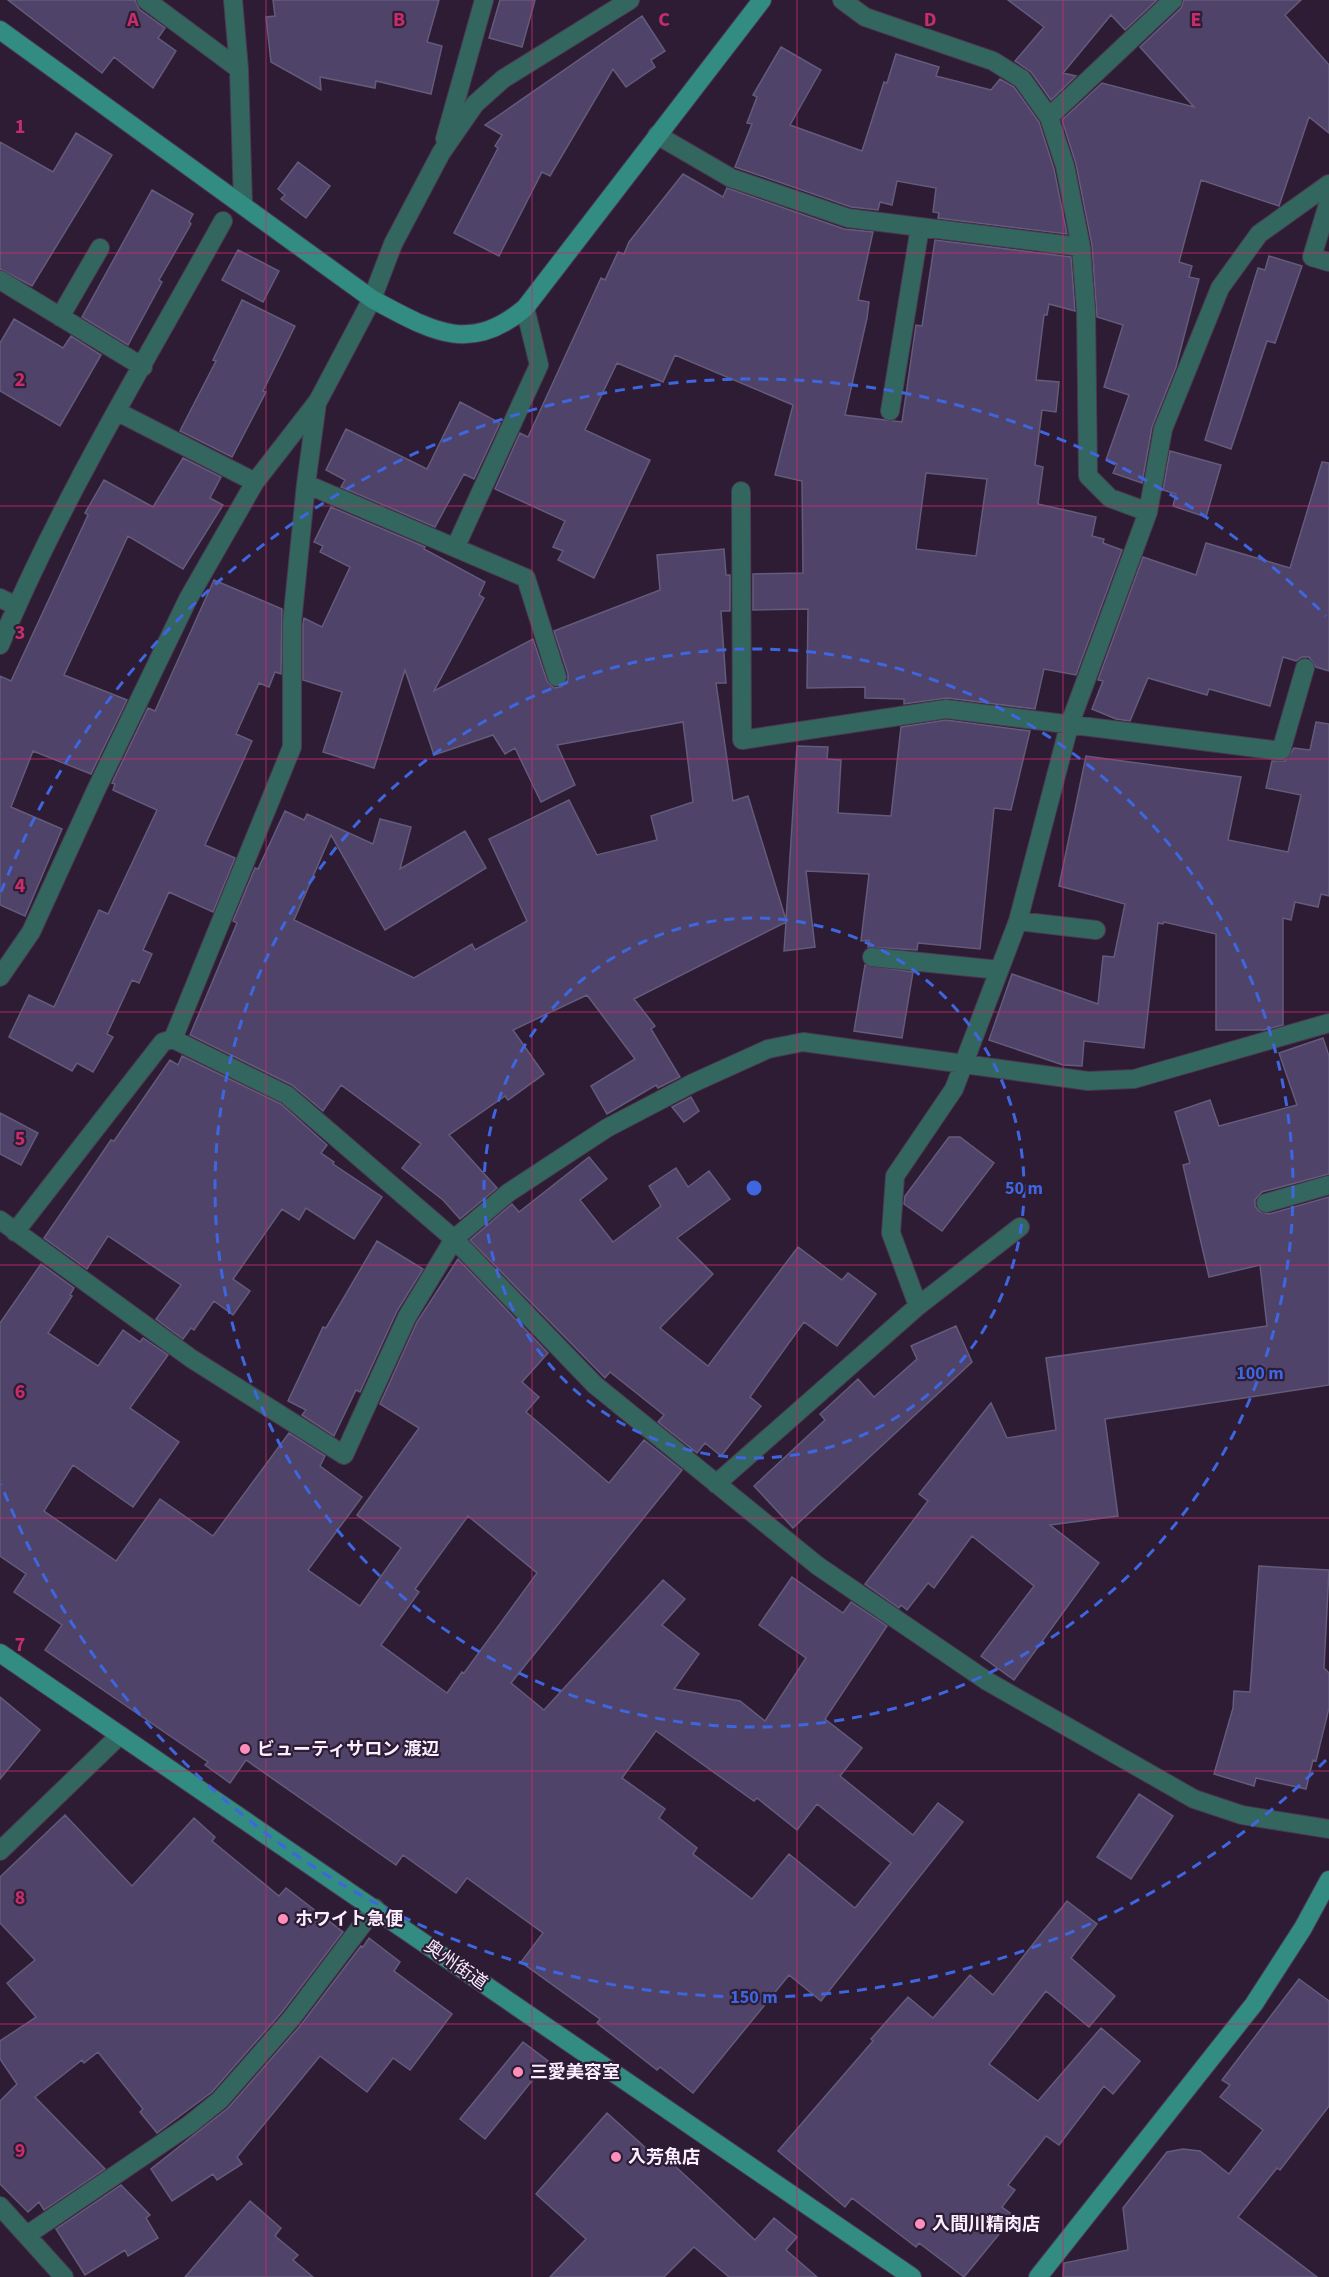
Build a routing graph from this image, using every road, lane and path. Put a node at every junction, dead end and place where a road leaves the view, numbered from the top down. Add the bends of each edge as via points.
1 (146, 0) edge
2 (233, 0) edge
3 (484, 0) edge
4 (630, 0) edge
5 (842, 0) edge
6 (1173, 0) edge
7 (756, 2) edge
8 (0, 30) edge
9 (238, 69) junction
10 (1050, 117) junction
11 (657, 135) junction
12 (441, 153) junction
13 (1329, 184) edge
14 (1329, 201) edge
15 (243, 205) junction
16 (223, 221) dead end
17 (920, 227) junction
18 (1081, 247) junction
19 (100, 248) dead end
20 (1329, 262) edge
21 (0, 280) edge
22 (372, 298) junction
23 (525, 308) junction
24 (60, 317) junction
25 (143, 367) junction
26 (318, 401) junction
27 (890, 411) dead end
28 (118, 412) junction
29 (255, 482) junction
30 (306, 484) junction
31 (741, 491) dead end
32 (1148, 512) junction
33 (456, 546) junction
34 (8, 602) edge
35 (0, 645) edge
36 (1305, 668) dead end
37 (557, 677) dead end
38 (1069, 726) junction
39 (1018, 921) junction
40 (1096, 930) dead end
41 (872, 957) dead end
42 (999, 970) junction
43 (0, 977) edge
44 (1329, 1023) edge
45 (173, 1040) junction
46 (965, 1064) junction
47 (1329, 1185) edge
48 (1266, 1203) dead end
49 (0, 1220) edge
50 (1020, 1227) dead end
51 (15, 1232) junction
52 (454, 1239) junction
53 (918, 1306) junction
54 (716, 1484) junction
55 (0, 1653) edge
56 (120, 1735) junction
57 (1329, 1828) edge
58 (0, 1851) edge
59 (1329, 1880) edge
60 (375, 1908) junction
61 (0, 2206) edge
62 (27, 2235) junction
63 (64, 2277) edge
64 (912, 2277) edge
65 (1038, 2277) edge

1 - 9 street
2 - 9 street
3 - 12 street
4 - 12 street via 503,79 475,104
5 - 10 street via 865,17 993,60 1022,79
6 - 10 street
7 - 11 street
8 - 15 street
9 - 15 street
10 - 18 street via 1065,166
11 - 17 street via 731,178 848,218
11 - 23 street
12 - 22 street via 393,243
13 - 32 street via 1259,234 1220,288 1163,429
14 - 20 street via 1312,257
15 - 22 street
16 - 25 street
17 - 18 street
17 - 27 street
18 - 32 street via 1086,310 1088,476 1110,498
19 - 24 street
21 - 24 street
22 - 23 street via 421,325 476,335 506,324
22 - 26 street
23 - 33 street via 539,365
24 - 25 street
25 - 28 street
26 - 29 street
26 - 30 street
28 - 29 street
28 - 34 street
29 - 43 street via 188,599 32,932
30 - 33 street
30 - 45 street via 292,623 292,747
31 - 38 street via 742,740 946,709
32 - 38 street
33 - 37 street via 526,578
34 - 35 street
36 - 38 street via 1281,751
38 - 39 street
39 - 40 street
39 - 42 street
41 - 42 street
42 - 46 street
44 - 46 street via 1134,1079 1088,1081
45 - 51 street via 163,1042
45 - 52 street via 287,1095
46 - 52 street via 803,1042 768,1049 607,1128 508,1193
46 - 53 street via 954,1089 895,1176 891,1233
47 - 48 street
49 - 51 street
50 - 53 street
51 - 52 street via 192,1359 344,1455 407,1317
52 - 54 street via 595,1385
53 - 54 street
54 - 57 street via 818,1566 987,1681 1194,1799 1242,1815
55 - 56 street, 奥州街道
56 - 58 street
56 - 60 street, 奥州街道
59 - 65 street via 1304,1928 1254,2004
60 - 62 street via 291,2019 220,2100 189,2126
60 - 64 street, 奥州街道
61 - 62 street
62 - 63 street

